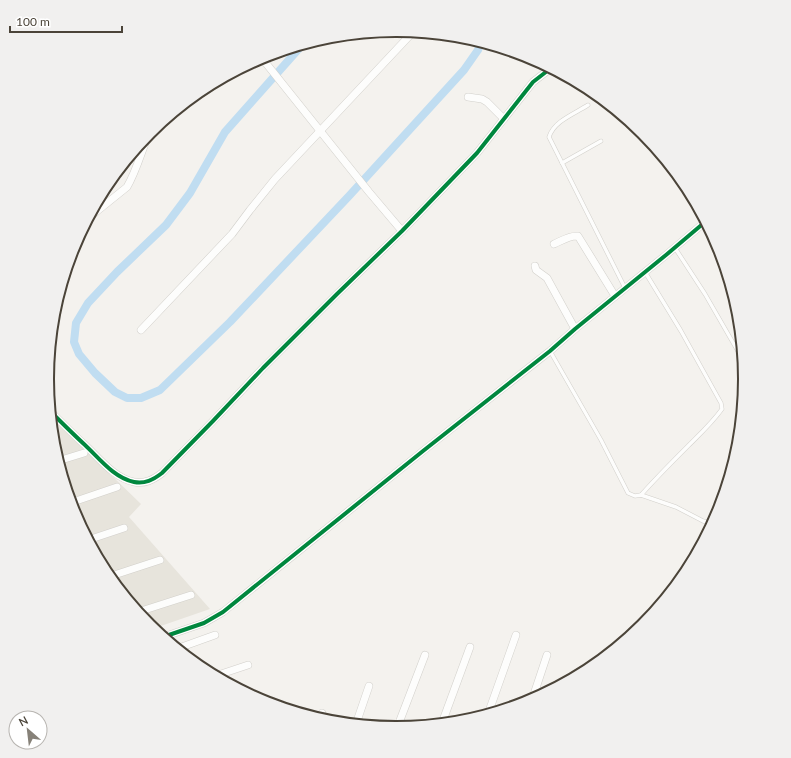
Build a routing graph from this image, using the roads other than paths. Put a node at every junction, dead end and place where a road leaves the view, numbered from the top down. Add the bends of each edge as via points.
1 (408, 38) edge
2 (265, 63) edge
3 (546, 72) edge
4 (468, 97) dead end
5 (588, 105) dead end
6 (504, 119) junction
7 (320, 131) junction
8 (601, 141) dead end
9 (142, 150) edge
10 (562, 163) junction
11 (98, 211) edge
12 (701, 226) edge
13 (402, 231) junction
14 (554, 244) dead end
15 (674, 248) junction
16 (535, 266) dead end
17 (645, 272) junction
18 (625, 288) junction
19 (615, 296) junction
20 (575, 329) junction
21 (141, 330) dead end
22 (736, 348) edge
23 (550, 351) junction
24 (55, 416) edge
25 (84, 453) dead end
26 (63, 459) edge
27 (117, 487) dead end
28 (641, 495) junction
29 (76, 501) edge
30 (706, 522) edge
31 (124, 528) dead end
32 (93, 538) edge
33 (160, 560) dead end
34 (115, 574) edge
35 (191, 595) dead end
36 (144, 610) edge
37 (169, 635) edge
38 (215, 635) dead end
39 (516, 635) dead end
40 (182, 646) edge
41 (470, 647) dead end
42 (425, 655) dead end
43 (547, 655) dead end
44 (248, 665) dead end
45 (222, 674) edge
46 (369, 686) dead end
47 (535, 691) edge
48 (490, 707) edge
49 (444, 717) edge
50 (358, 719) edge
51 (401, 721) edge

1 - 7 street
2 - 7 street
3 - 6 street via 534,82
4 - 6 street via 488,102
5 - 10 lane via 556,124 551,131 549,137
6 - 13 street via 477,153
7 - 13 street
7 - 21 street via 275,179 232,234
8 - 10 lane
9 - 11 street via 127,187
10 - 18 lane
12 - 15 street
13 - 24 street via 155,478 134,482 118,476
14 - 19 street via 578,236
15 - 17 street
15 - 22 lane via 705,294
16 - 20 street via 536,270 547,278
17 - 18 street
17 - 28 lane via 681,331 722,409
18 - 19 street
19 - 20 street
20 - 23 street
23 - 28 lane via 628,493
23 - 37 street via 223,612 204,623
25 - 26 street
27 - 29 street
28 - 30 lane via 676,507
31 - 32 street
33 - 34 street
35 - 36 street
38 - 40 street
39 - 48 street
41 - 49 street
42 - 51 street
43 - 47 street
44 - 45 street
46 - 50 street

